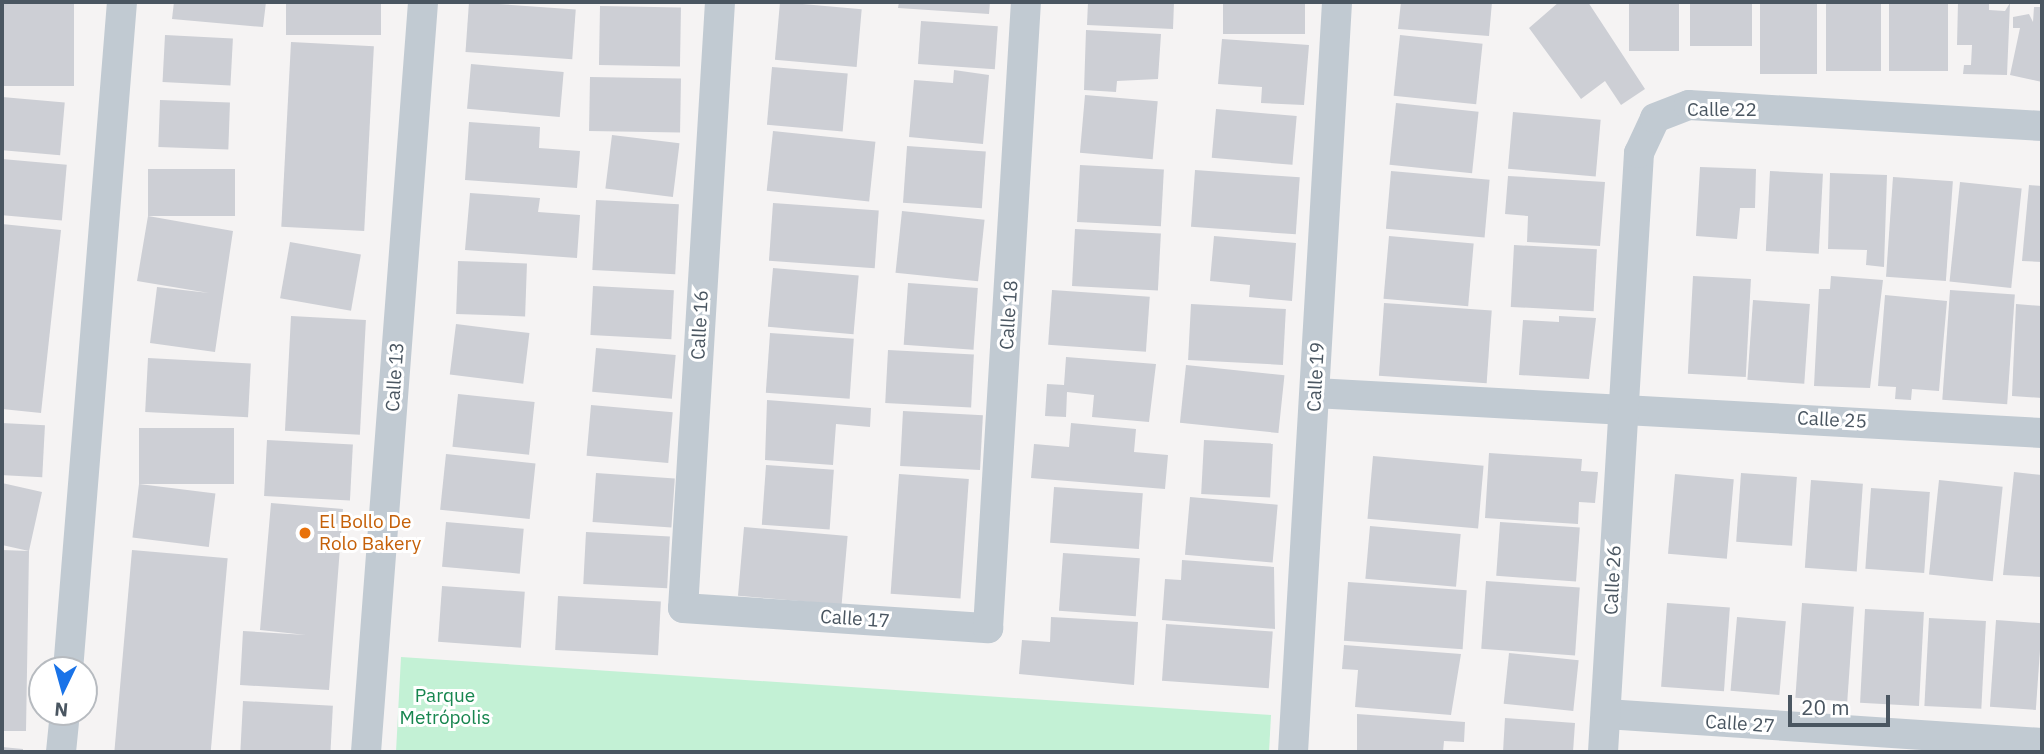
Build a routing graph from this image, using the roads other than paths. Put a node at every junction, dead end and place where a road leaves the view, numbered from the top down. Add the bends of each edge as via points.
1 (122, 2) edge
2 (423, 2) edge
3 (719, 2) edge
4 (1026, 2) edge
5 (1337, 2) edge
6 (2042, 126) edge
7 (1315, 393) junction
8 (1622, 408) junction
9 (2042, 433) edge
10 (723, 611) joint
11 (988, 628) joint
12 (69, 656) edge
13 (1606, 714) junction
14 (64, 726) edge
15 (2042, 743) edge
16 (1915, 744) edge
17 (61, 752) edge
18 (366, 752) edge
19 (1293, 752) edge
20 (1603, 752) edge

1 - 12 street
2 - 18 street, Calle 13
3 - 10 street, Calle 16 via 683,608
4 - 11 street, Calle 18
5 - 7 street, Calle 19
6 - 8 street, Calle 22 via 1689,105 1655,118 1639,153
7 - 8 street, Calle 25
7 - 19 street, Calle 19
8 - 9 street, Calle 25
8 - 13 street, Calle 26
10 - 11 street, Calle 17
13 - 16 street, Calle 27
13 - 20 street, Calle 26
14 - 17 street
15 - 16 street, Calle 27

